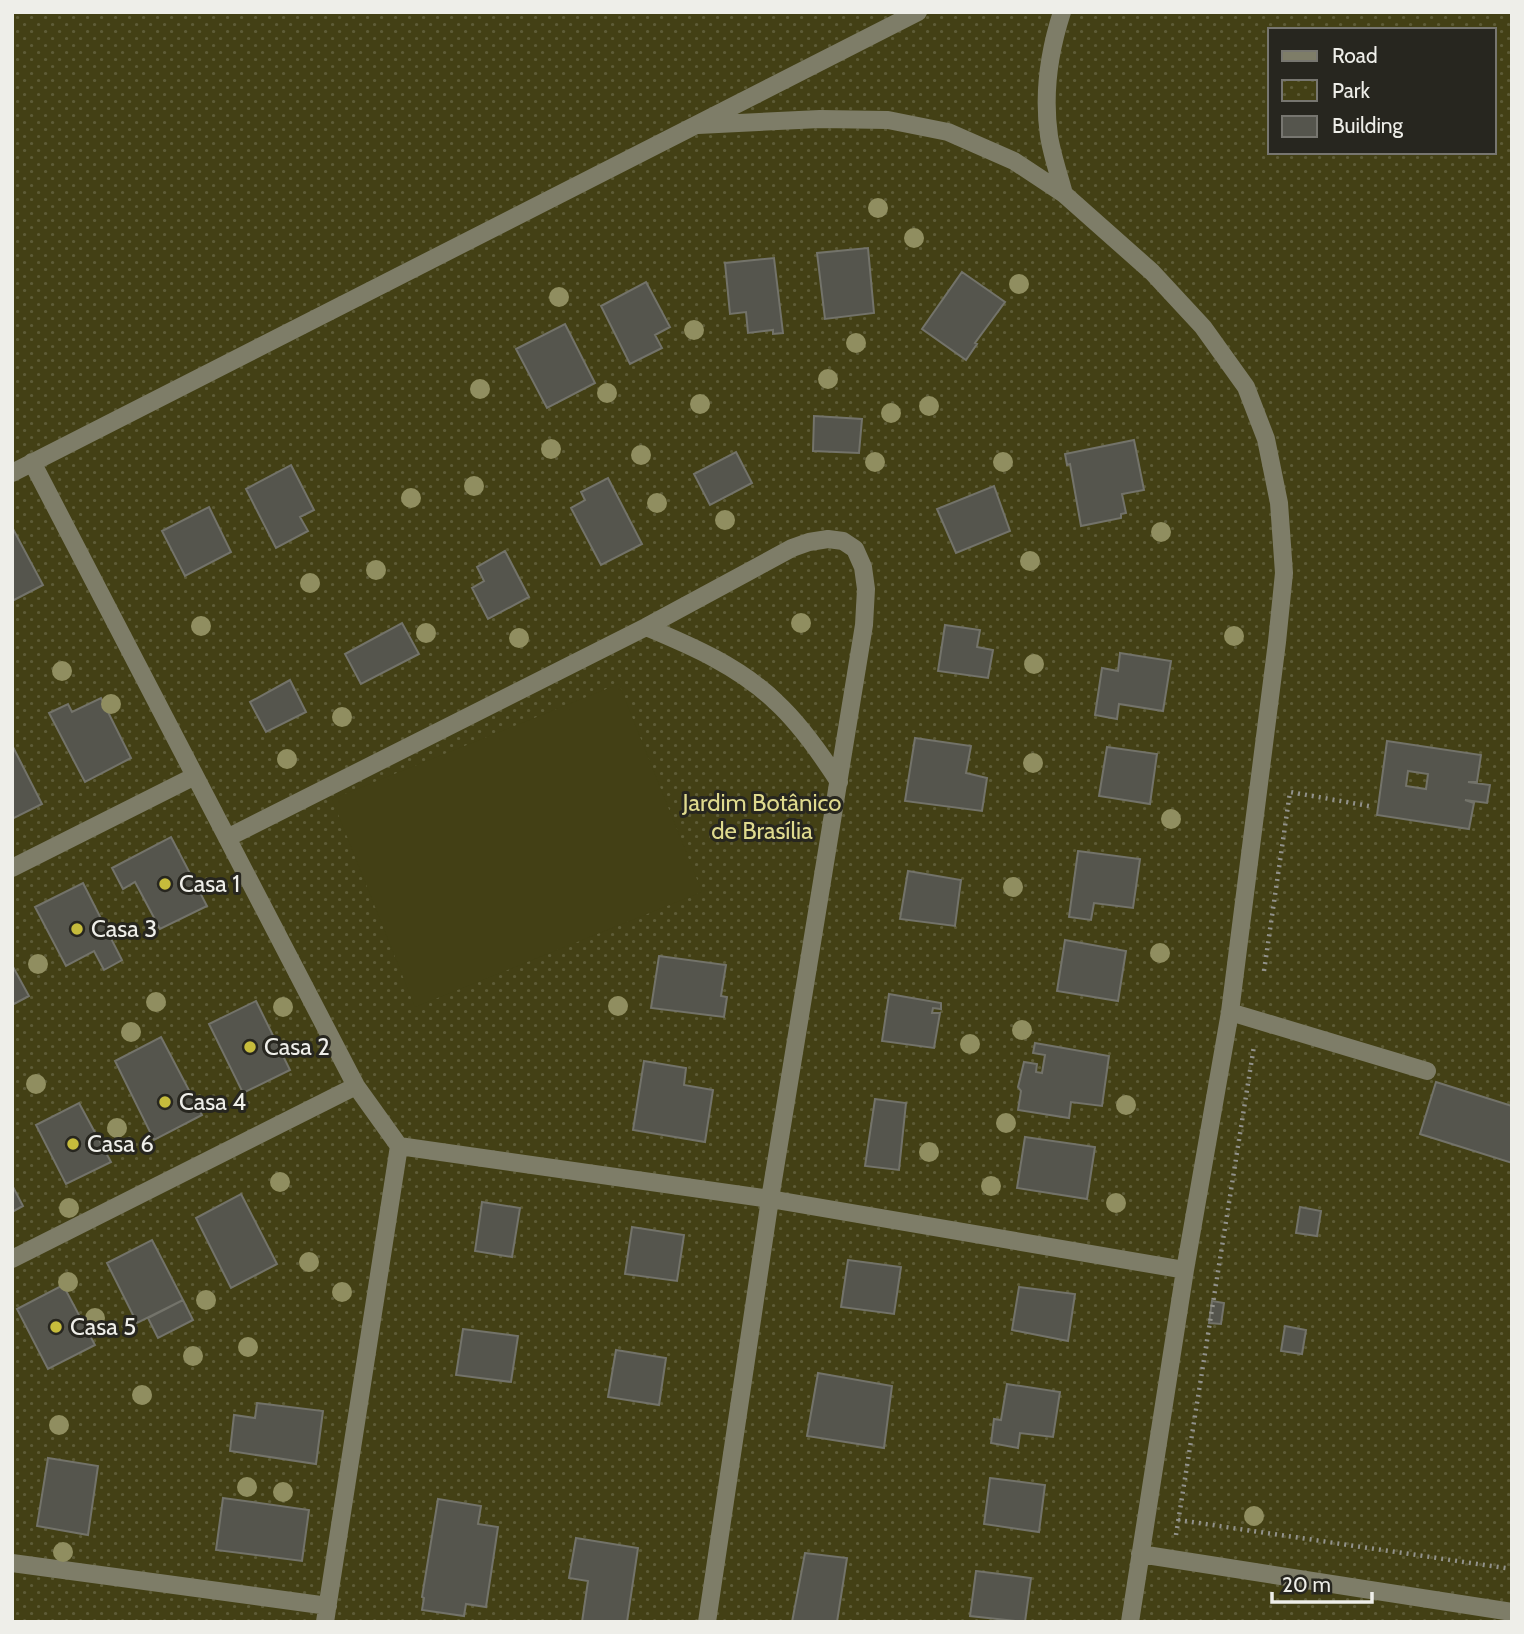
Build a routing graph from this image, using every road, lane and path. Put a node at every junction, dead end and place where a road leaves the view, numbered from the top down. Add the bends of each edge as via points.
1 (918, 12) edge
2 (1062, 12) edge
3 (698, 125) junction
4 (1064, 194) junction
5 (32, 462) junction
6 (12, 473) edge
7 (646, 627) junction
8 (195, 776) junction
9 (839, 782) junction
10 (1369, 806) dead end
11 (227, 838) junction
12 (12, 868) edge
13 (1230, 1012) junction
14 (1257, 1019) junction
15 (1427, 1071) dead end
16 (356, 1086) junction
17 (399, 1146) junction
18 (770, 1199) junction
19 (12, 1259) edge
20 (1185, 1270) junction
21 (1178, 1520) junction
22 (1140, 1554) junction
23 (1172, 1559) junction
24 (12, 1563) edge
25 (1512, 1569) edge
26 (1512, 1612) edge
27 (327, 1614) edge
28 (707, 1622) edge
29 (1130, 1622) edge

1 - 3 street
2 - 4 street via 1046,84 1049,136
3 - 4 street via 888,120 947,132 1014,161
3 - 5 street
4 - 13 street via 1152,272 1203,327 1246,387 1272,465 1284,573
5 - 6 street
5 - 8 street
7 - 9 street via 693,646 745,677 816,745
7 - 9 street via 792,548 828,539 855,549 866,589 864,625
7 - 11 street
8 - 11 street
8 - 12 street
9 - 18 street
10 - 14 path via 1290,792
11 - 16 street
13 - 14 street
13 - 20 street
14 - 15 street
14 - 21 path
16 - 17 street
16 - 19 street
17 - 18 street
17 - 27 street
18 - 20 street
18 - 28 street
20 - 22 street
21 - 23 path
21 - 25 path
22 - 23 street
22 - 29 street
23 - 26 street
24 - 27 street

